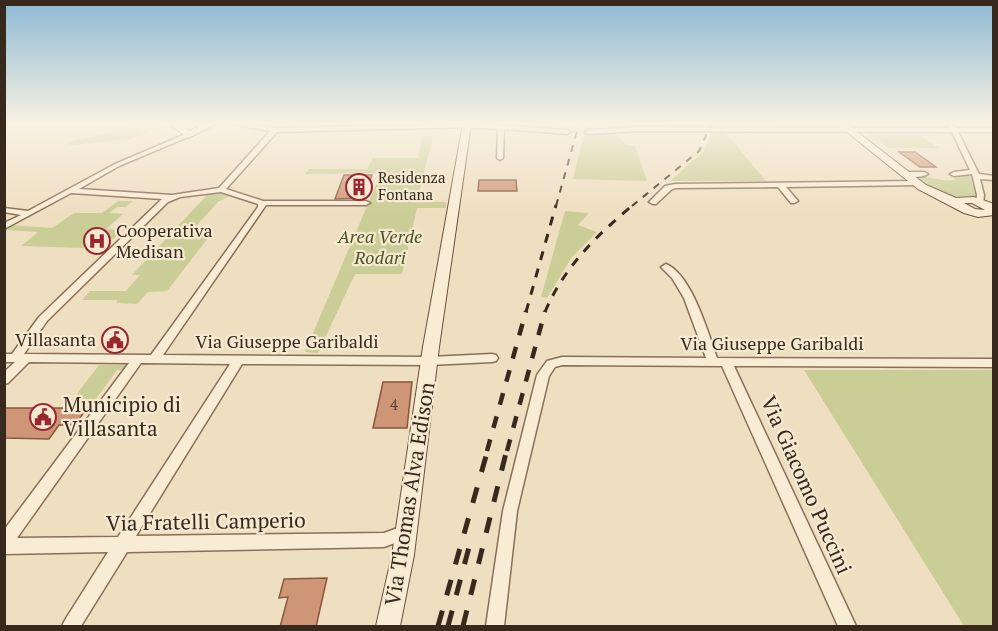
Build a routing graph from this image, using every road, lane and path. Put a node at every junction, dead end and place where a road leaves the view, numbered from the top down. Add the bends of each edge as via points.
1 (145, 153) edge
2 (254, 153) edge
3 (463, 153) edge
4 (500, 153) edge
5 (879, 153) edge
6 (965, 153) edge
7 (500, 158) dead end
8 (905, 174) junction
9 (924, 174) dead end
10 (954, 174) dead end
11 (975, 174) junction
12 (993, 178) edge
13 (915, 183) junction
14 (779, 184) junction
15 (71, 190) junction
16 (221, 190) junction
17 (172, 197) junction
18 (993, 199) edge
19 (981, 200) junction
20 (794, 201) dead end
21 (653, 202) dead end
22 (262, 203) junction
23 (366, 203) dead end
24 (957, 203) junction
25 (4, 210) edge
26 (28, 213) junction
27 (990, 216) edge
28 (4, 227) edge
29 (666, 267) dead end
30 (15, 358) edge
31 (492, 358) dead end
32 (138, 359) junction
33 (154, 359) junction
34 (238, 360) junction
35 (720, 361) junction
36 (430, 362) junction
37 (993, 363) edge
38 (4, 380) edge
39 (406, 531) junction
40 (122, 544) junction
41 (4, 545) edge
42 (71, 627) edge
43 (388, 627) edge
44 (495, 627) edge
45 (847, 627) edge

1 - 15 street
2 - 16 street
3 - 36 main road, Via Thomas Alva Edison
4 - 7 street
5 - 8 main road
6 - 11 street
8 - 9 street
8 - 13 main road
10 - 11 street
11 - 12 street
11 - 19 street
13 - 14 street
13 - 24 main road
14 - 20 street
14 - 21 street via 675,186
15 - 17 street
15 - 26 street
16 - 17 street
16 - 22 street
17 - 30 street via 43,319
18 - 19 street
19 - 24 main road
19 - 27 main road via 992,209
22 - 23 street
22 - 33 street via 254,222
24 - 27 main road
25 - 26 street
26 - 28 street
29 - 35 street, Via Giacomo Puccini via 686,291
30 - 32 street, Via Giuseppe Garibaldi
30 - 38 street
31 - 36 street, Via Giuseppe Garibaldi
32 - 33 street, Via Giuseppe Garibaldi
32 - 41 street
33 - 34 street, Via Giuseppe Garibaldi
34 - 36 street, Via Giuseppe Garibaldi
34 - 40 street
35 - 37 street, Via Giuseppe Garibaldi
35 - 44 street, Via Giuseppe Garibaldi via 551,364 543,375 510,511
35 - 45 street, Via Giacomo Puccini
36 - 39 main road, Via Thomas Alva Edison
39 - 40 street, Via Fratelli Camperio via 384,540
39 - 43 main road, Via Thomas Alva Edison
40 - 41 street, Via Fratelli Camperio
40 - 42 street

